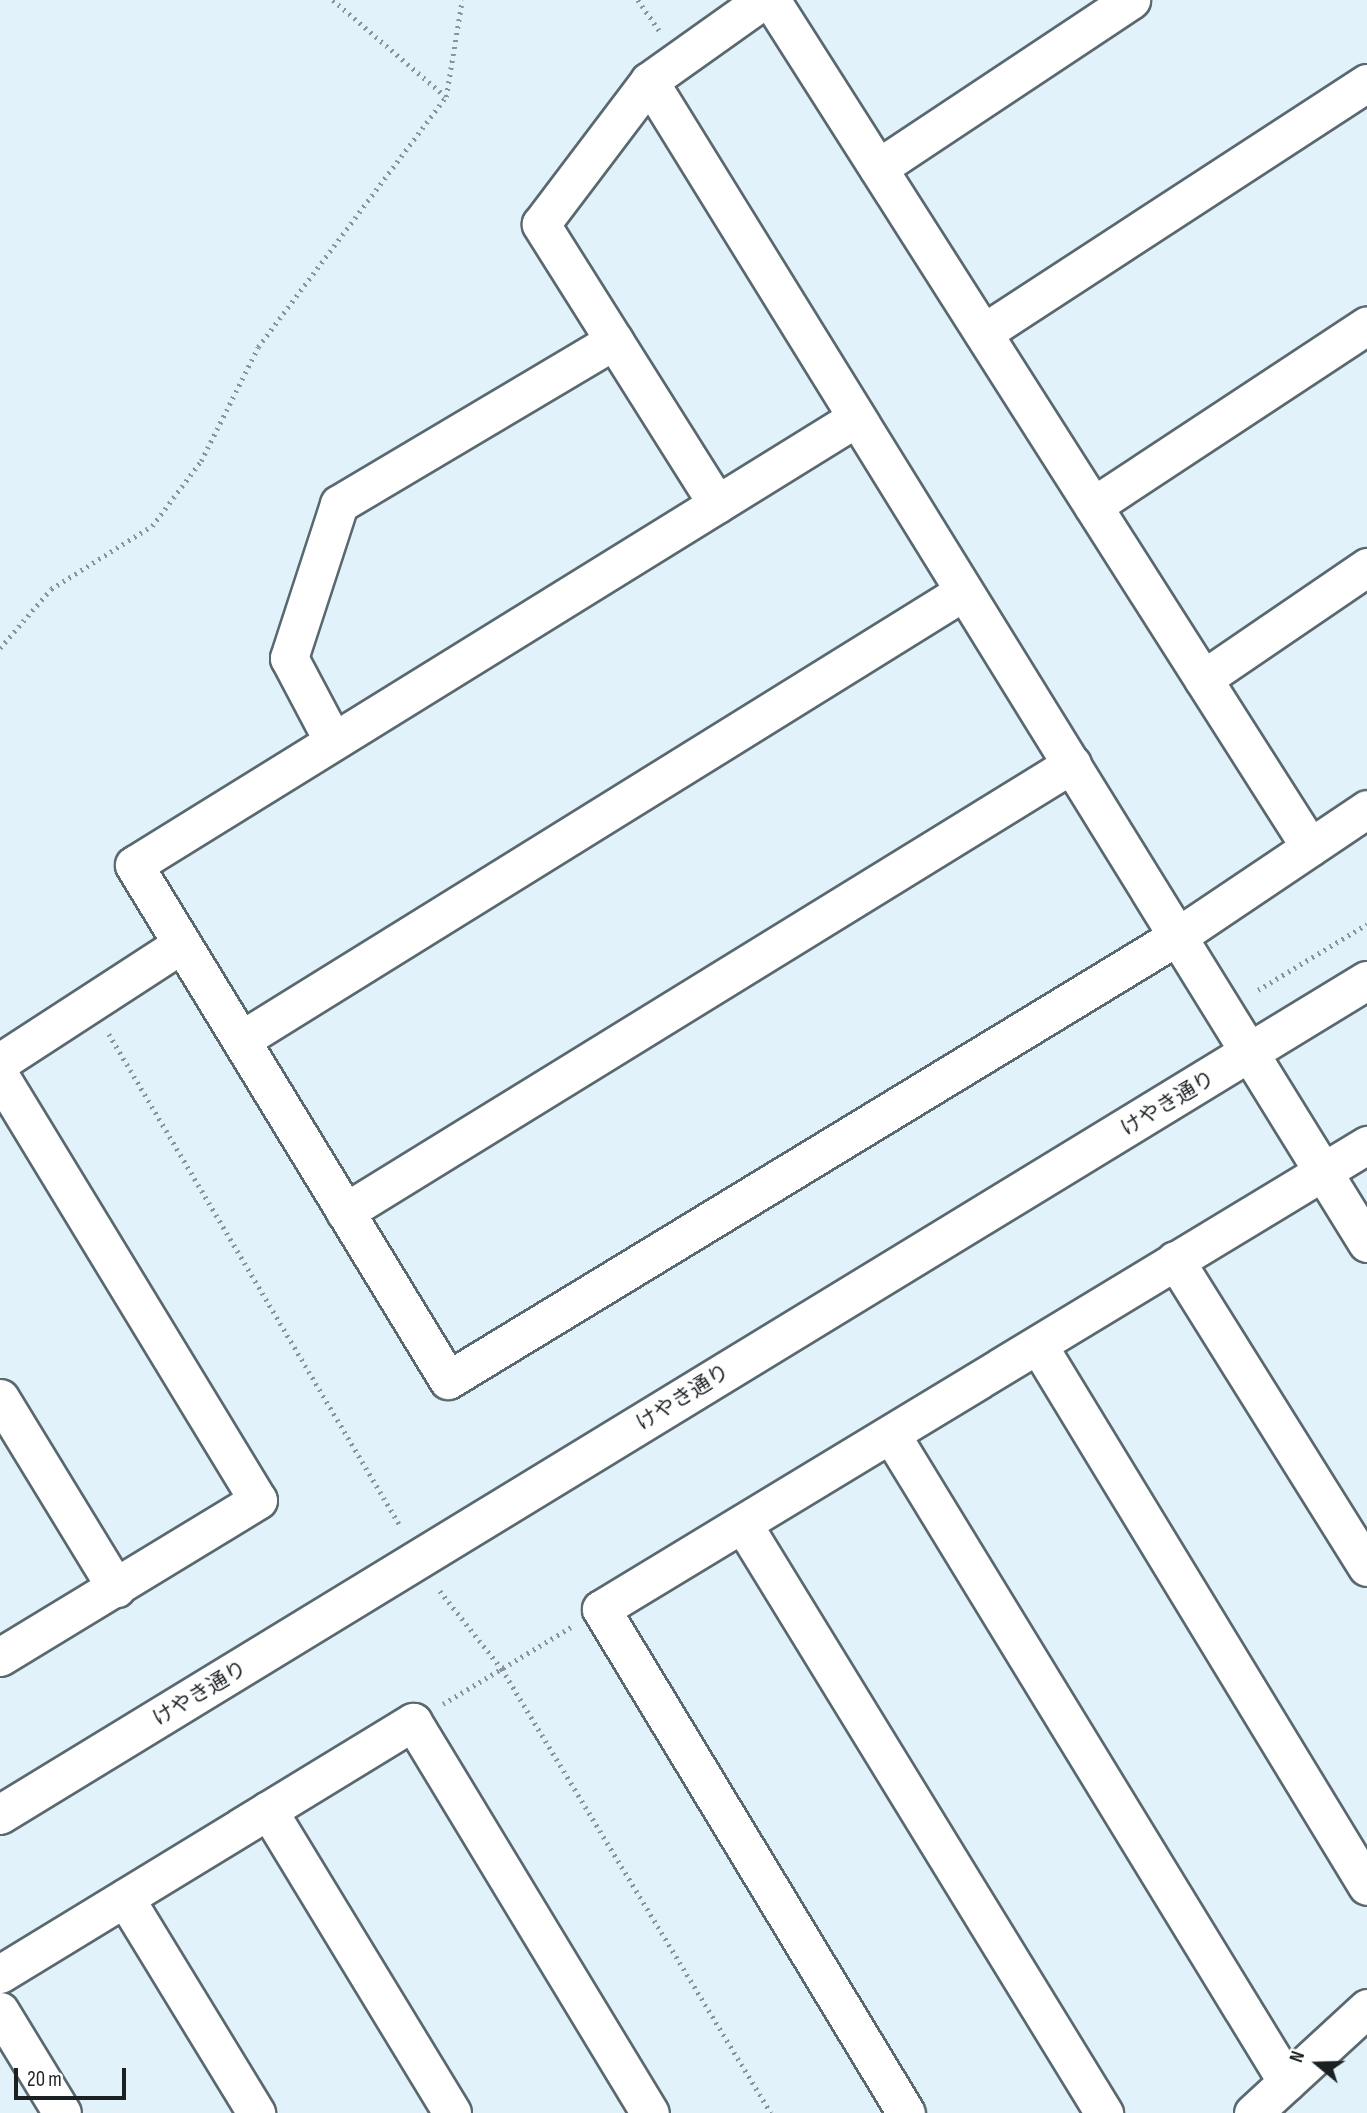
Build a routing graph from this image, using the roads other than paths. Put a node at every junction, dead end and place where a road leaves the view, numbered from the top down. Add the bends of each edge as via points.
1 (763, 0) edge
2 (771, 0) edge
3 (1131, 0) edge
4 (649, 80) junction
5 (1367, 83) edge
6 (878, 168) junction
7 (1367, 326) edge
8 (983, 333) junction
9 (614, 341) junction
10 (856, 418) junction
11 (717, 504) junction
12 (1093, 506) junction
13 (1367, 567) edge
14 (963, 592) junction
15 (1203, 679) junction
16 (333, 741) junction
17 (1072, 764) junction
18 (1367, 809) edge
19 (1310, 847) junction
20 (1181, 934) junction
21 (182, 944) junction
22 (1367, 981) edge
23 (241, 1040) junction
24 (1251, 1055) junction
25 (0, 1062) edge
26 (0, 1076) edge
27 (1367, 1145) edge
28 (1322, 1170) junction
29 (345, 1212) junction
30 (1367, 1243) edge
31 (1175, 1260) junction
32 (1038, 1345) junction
33 (4, 1414) edge
34 (892, 1436) junction
35 (744, 1526) junction
36 (1367, 1567) edge
37 (116, 1588) junction
38 (0, 1657) edge
39 (268, 1810) junction
40 (0, 1815) edge
41 (1367, 1886) edge
42 (125, 1898) junction
43 (0, 1974) edge
44 (1367, 2008) edge
45 (0, 2011) edge
46 (1287, 2082) junction
47 (62, 2113) edge
48 (256, 2113) edge
49 (452, 2113) edge
50 (650, 2113) edge
51 (906, 2113) edge
52 (1103, 2113) edge
53 (1253, 2113) edge

1 - 4 street
2 - 6 street
3 - 6 street
4 - 9 street via 541,224
4 - 10 street
5 - 8 street
6 - 8 street
7 - 12 street
8 - 12 street
9 - 11 street
9 - 16 street via 339,504 289,658
10 - 11 street
10 - 14 street
11 - 16 street
12 - 15 street
13 - 15 street
14 - 17 street
14 - 23 street
15 - 19 street
16 - 21 street via 134,865
17 - 20 street
17 - 29 street
18 - 19 street
19 - 20 street
20 - 24 street
20 - 29 street via 449,1380
21 - 23 street
21 - 25 street
22 - 24 street, けやき通り
23 - 29 street
24 - 28 street
24 - 40 street, けやき通り
26 - 37 street via 258,1500
27 - 28 street
28 - 30 street
28 - 31 street
31 - 32 street
31 - 36 street
32 - 34 street
32 - 41 street
33 - 37 street
34 - 35 street
34 - 46 street
35 - 51 street via 601,1609
35 - 52 street
37 - 38 street
39 - 42 street
39 - 49 street
39 - 50 street via 413,1722
42 - 43 street
42 - 48 street
44 - 46 street
45 - 47 street
46 - 53 street

